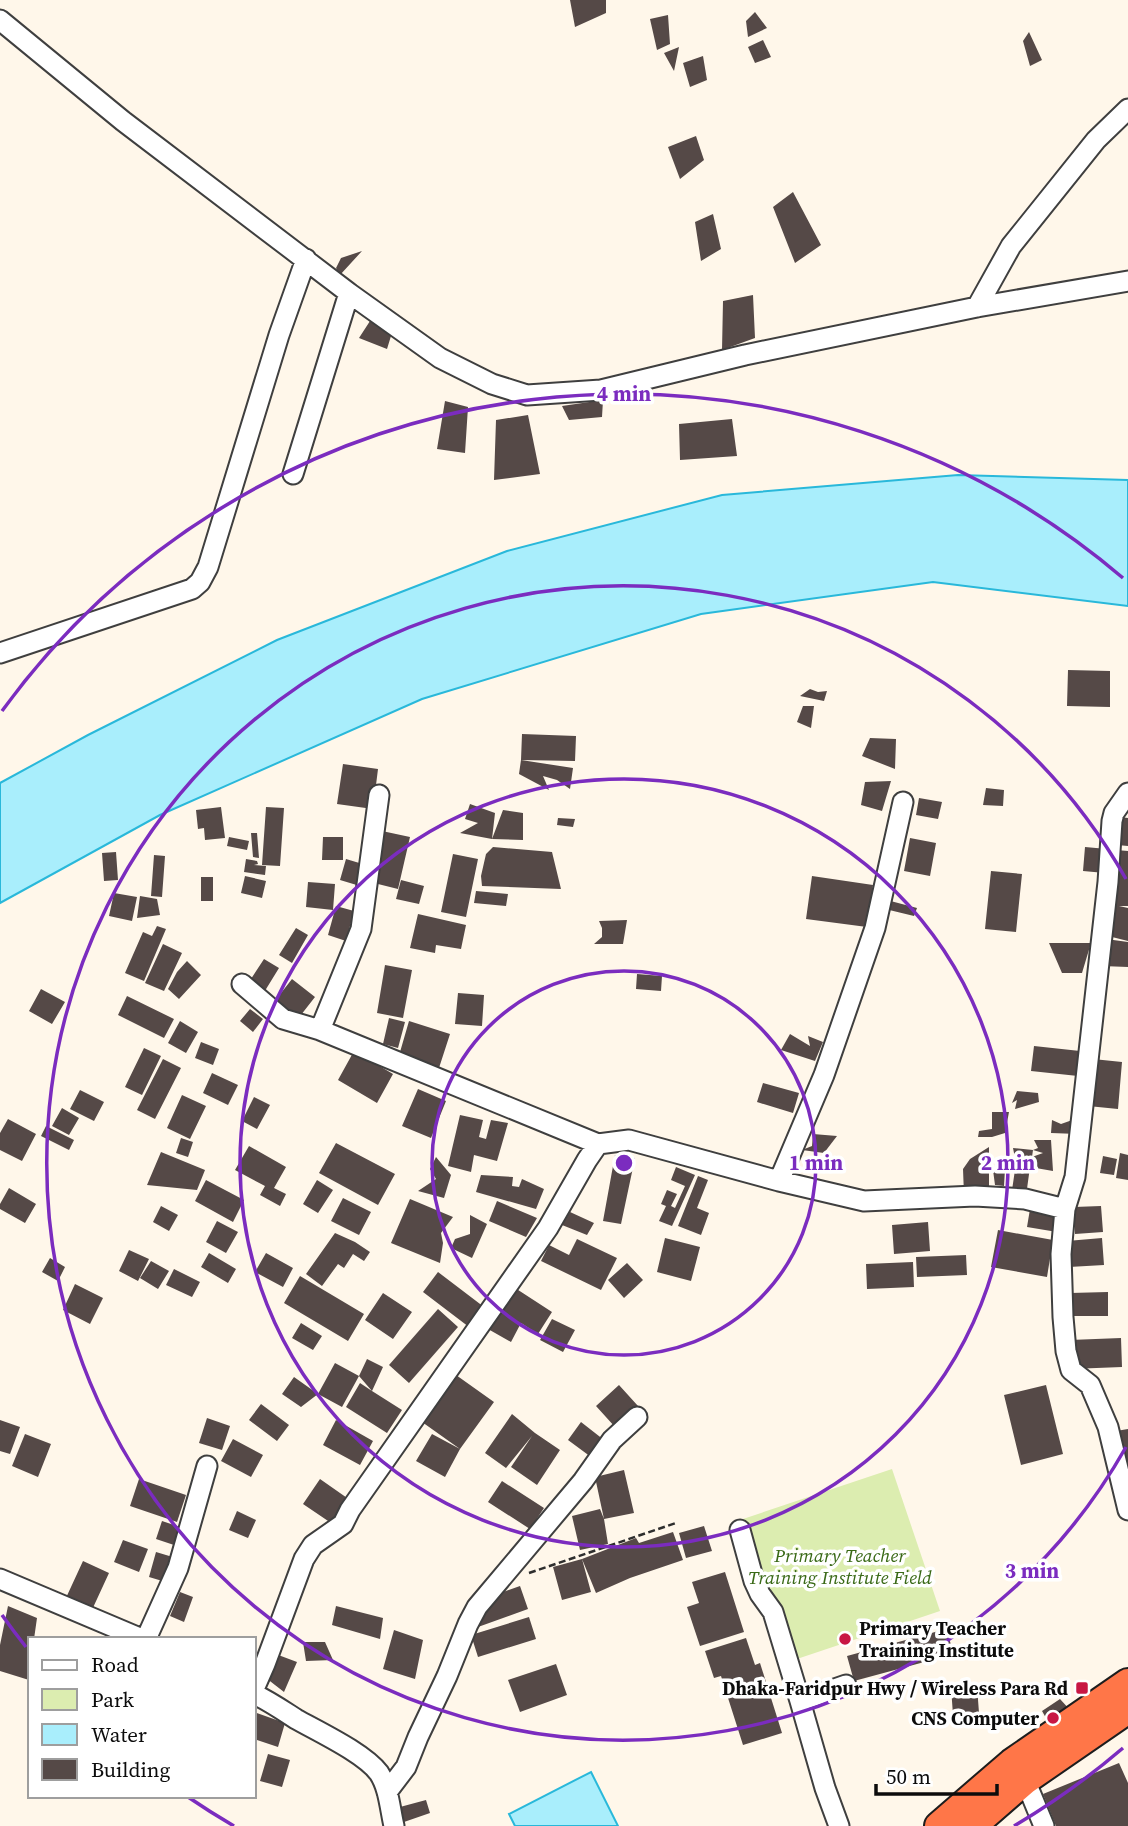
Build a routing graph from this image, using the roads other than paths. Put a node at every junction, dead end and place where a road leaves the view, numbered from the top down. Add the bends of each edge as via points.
1 (0, 20) edge
2 (1128, 108) edge
3 (306, 259) junction
4 (1128, 281) edge
5 (349, 293) junction
6 (977, 307) junction
7 (293, 474) dead end
8 (0, 653) edge
9 (1128, 793) edge
10 (379, 795) dead end
11 (903, 802) dead end
12 (242, 984) dead end
13 (320, 1030) junction
14 (598, 1144) junction
15 (779, 1181) junction
16 (1065, 1209) junction
17 (637, 1418) dead end
18 (207, 1466) dead end
19 (1128, 1510) edge
20 (740, 1530) dead end
21 (0, 1579) edge
22 (139, 1637) edge
23 (145, 1637) edge
24 (1128, 1683) edge
25 (846, 1685) dead end
26 (256, 1687) edge
27 (256, 1693) edge
28 (800, 1701) junction
29 (1128, 1709) edge
30 (1019, 1771) junction
31 (387, 1792) junction
32 (394, 1826) edge
33 (839, 1826) edge
34 (939, 1826) edge
35 (972, 1826) edge
36 (1044, 1826) edge

1 - 3 street via 123,121
2 - 6 street via 1096,140 1011,246
3 - 5 street
3 - 8 street via 200,582 192,589
4 - 6 street
5 - 6 street via 440,358 492,384 527,395 601,390
5 - 7 street
9 - 16 street via 1112,821 1075,1177
10 - 13 street via 361,929
11 - 15 street via 874,928 824,1075
12 - 13 street via 283,1019
13 - 14 street
14 - 15 street via 629,1140
14 - 26 street via 548,1228 343,1524 313,1545 304,1559
15 - 16 street via 864,1201 975,1196 1025,1199
16 - 19 street via 1061,1266 1066,1351 1071,1370 1090,1385 1108,1427
17 - 31 street via 612,1440 477,1607 405,1767
18 - 23 street via 178,1568
20 - 28 street via 754,1581 773,1612
21 - 22 street
24 - 30 highway
25 - 28 street
27 - 31 street via 372,1765
28 - 33 street
29 - 30 highway
30 - 34 highway
30 - 35 highway
30 - 36 street
31 - 32 street

